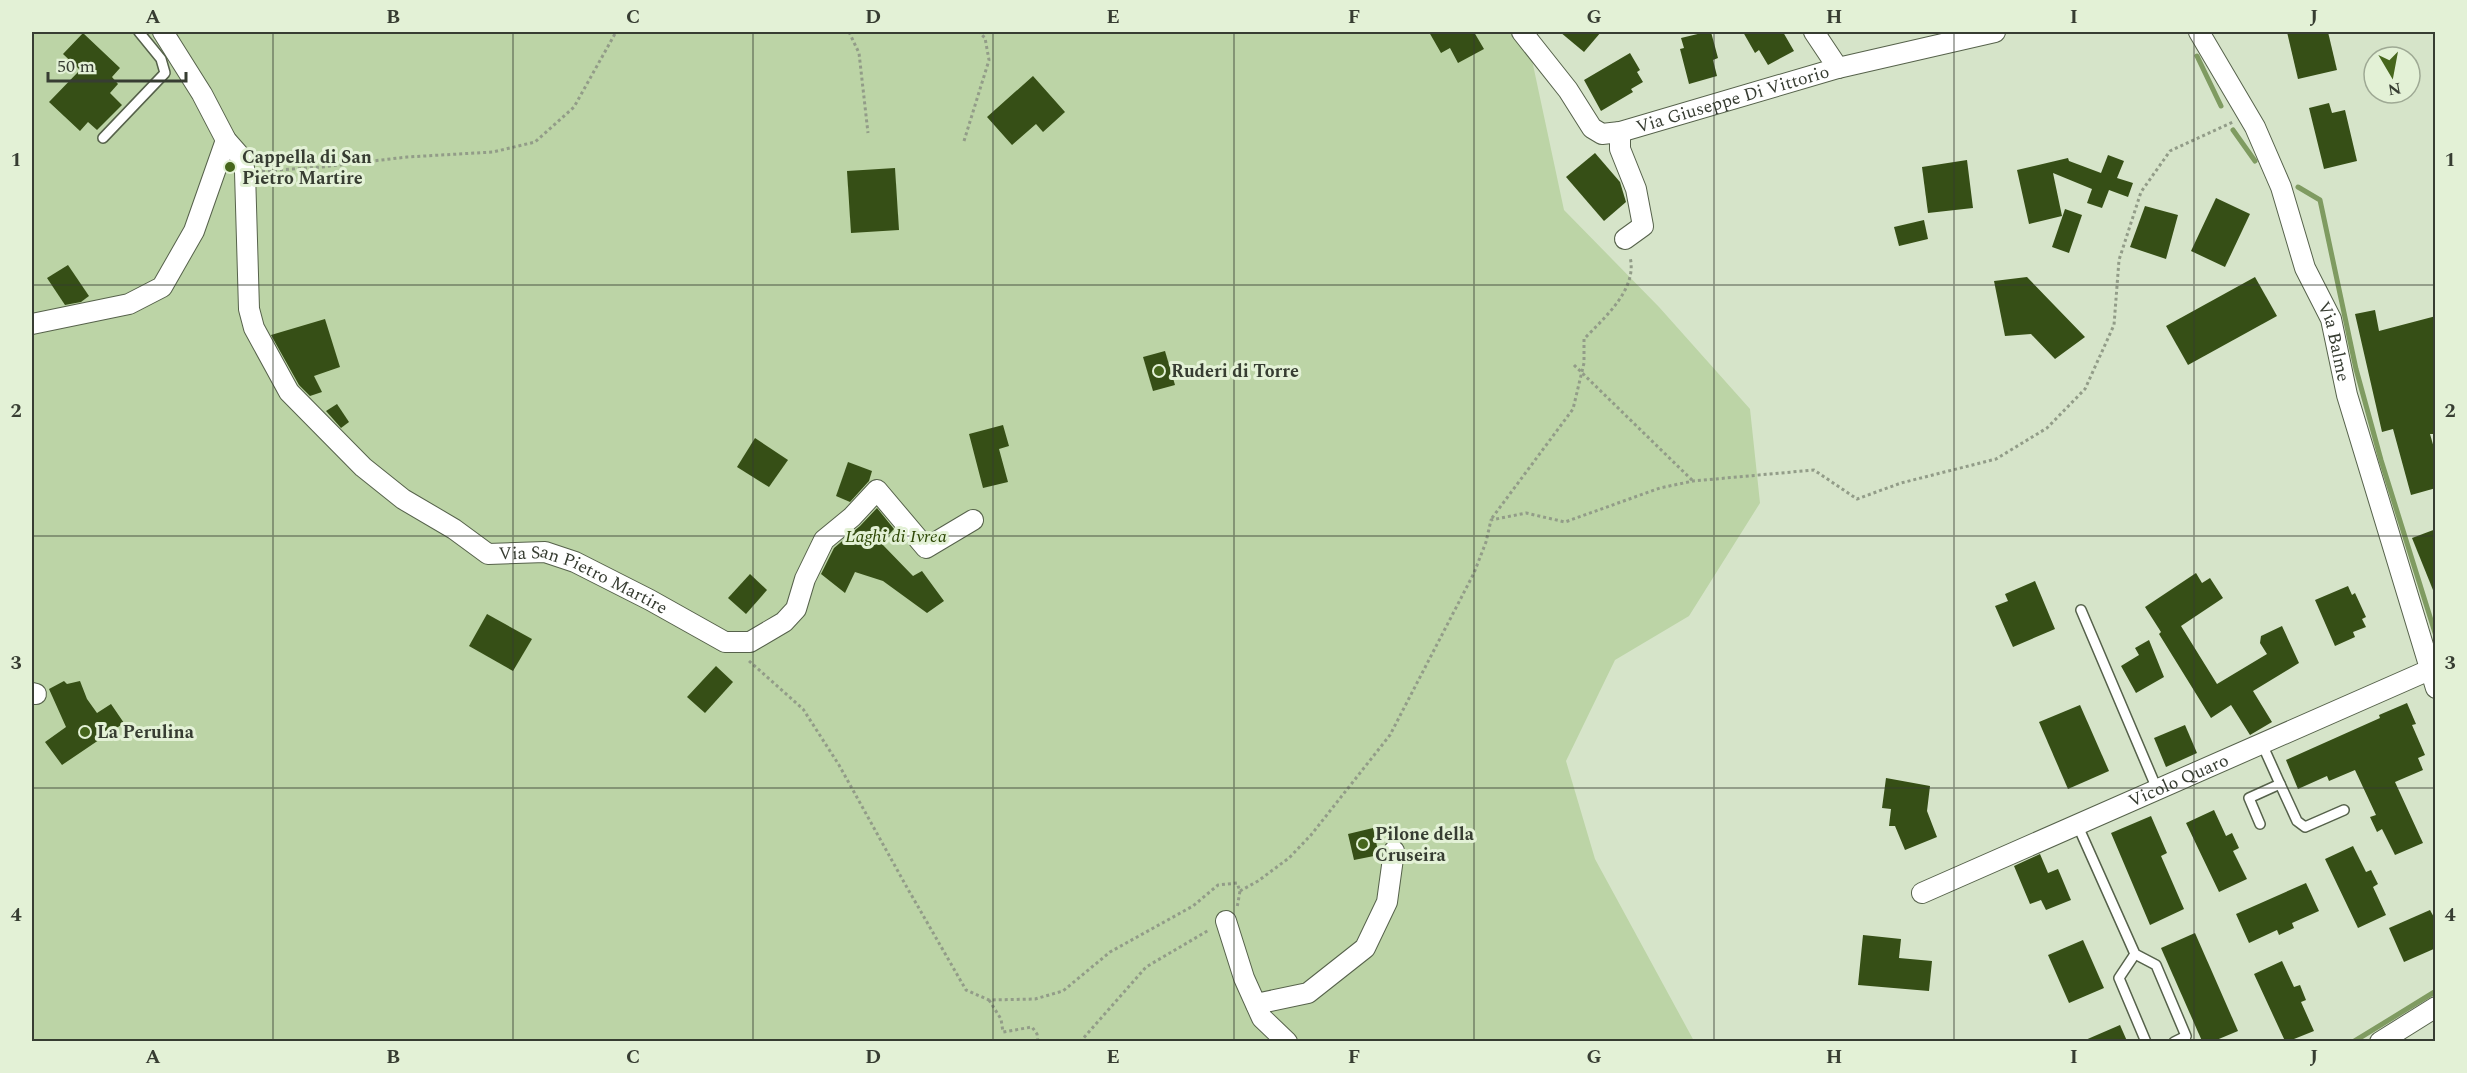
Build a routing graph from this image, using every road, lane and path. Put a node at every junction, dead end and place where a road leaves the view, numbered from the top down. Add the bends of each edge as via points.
1 (139, 32) edge
2 (163, 32) edge
3 (616, 32) edge
4 (849, 32) edge
5 (979, 32) edge
6 (1522, 32) edge
7 (1814, 32) edge
8 (1991, 32) edge
9 (2199, 32) edge
10 (1838, 68) junction
11 (2248, 115) junction
12 (1620, 132) junction
13 (868, 133) dead end
14 (103, 138) dead end
15 (226, 140) junction
16 (964, 141) dead end
17 (245, 172) junction
18 (1626, 239) joint
19 (32, 324) edge
20 (1574, 365) dead end
21 (1582, 372) junction
22 (1693, 481) junction
23 (973, 520) dead end
24 (1491, 520) junction
25 (2080, 610) dead end
26 (725, 642) junction
27 (2434, 675) edge
28 (2262, 744) junction
29 (2280, 784) junction
30 (2157, 789) junction
31 (2343, 810) dead end
32 (2077, 824) junction
33 (2260, 824) dead end
34 (1394, 851) dead end
35 (1240, 891) junction
36 (1922, 893) dead end
37 (1226, 921) junction
38 (2135, 954) junction
39 (989, 1000) junction
40 (1256, 1004) junction
41 (2436, 1007) edge
42 (1038, 1041) edge
43 (1080, 1041) edge
44 (1287, 1041) edge
45 (2146, 1041) edge
46 (2174, 1041) edge
47 (2380, 1041) edge

1 - 14 lane via 161,59 165,73
2 - 15 street, Via San Pietro Martire
3 - 17 path via 574,107 535,142 493,152
4 - 13 path via 859,53
5 - 16 path via 985,38 989,60
6 - 12 street, Via Giuseppe Di Vittorio via 1592,128 1602,134
7 - 10 street
8 - 10 street, Via Giuseppe Di Vittorio
9 - 11 street, Via Balme
10 - 12 street, Via Giuseppe Di Vittorio
11 - 22 path via 2169,151 2141,192 2119,260 2114,325 2085,389 2046,428 1996,459 1901,483 1857,499 1814,470
11 - 27 street, Via Balme via 2281,188 2306,268 2331,319 2348,395
12 - 18 street via 1620,149 1636,189 1643,226
15 - 17 street, Via San Pietro Martire via 241,157
15 - 19 street via 194,231 162,287 129,304
17 - 26 street, Via San Pietro Martire via 249,309 254,328 289,392 363,467 403,499 489,554 545,552 575,562
18 - 21 path via 1632,266 1626,289 1584,339
20 - 21 path
21 - 22 path
21 - 24 path via 1573,409
22 - 24 path via 1660,488 1565,522 1526,513
23 - 26 street via 926,548 877,490 824,540 796,609 784,622 750,642
24 - 35 path via 1474,573 1390,735 1289,858
25 - 30 lane
26 - 39 path via 803,709 839,765 966,990
27 - 28 street, Vicolo Quaro
28 - 29 lane
28 - 30 street, Vicolo Quaro
29 - 31 lane via 2297,821 2304,827
29 - 33 lane via 2248,798
30 - 32 street, Vicolo Quaro
32 - 36 street, Vicolo Quaro
32 - 38 lane
34 - 40 street via 1387,902 1365,948 1308,993
35 - 37 path via 1239,907
35 - 39 path via 1237,883 1218,885 1193,906 1110,952 1063,991 1035,999
37 - 40 street
37 - 43 path via 1146,967
38 - 45 lane via 2119,978
38 - 46 lane via 2156,965 2186,1036
39 - 42 path via 1003,1032 1032,1027
40 - 44 street via 1262,1018
41 - 47 street

